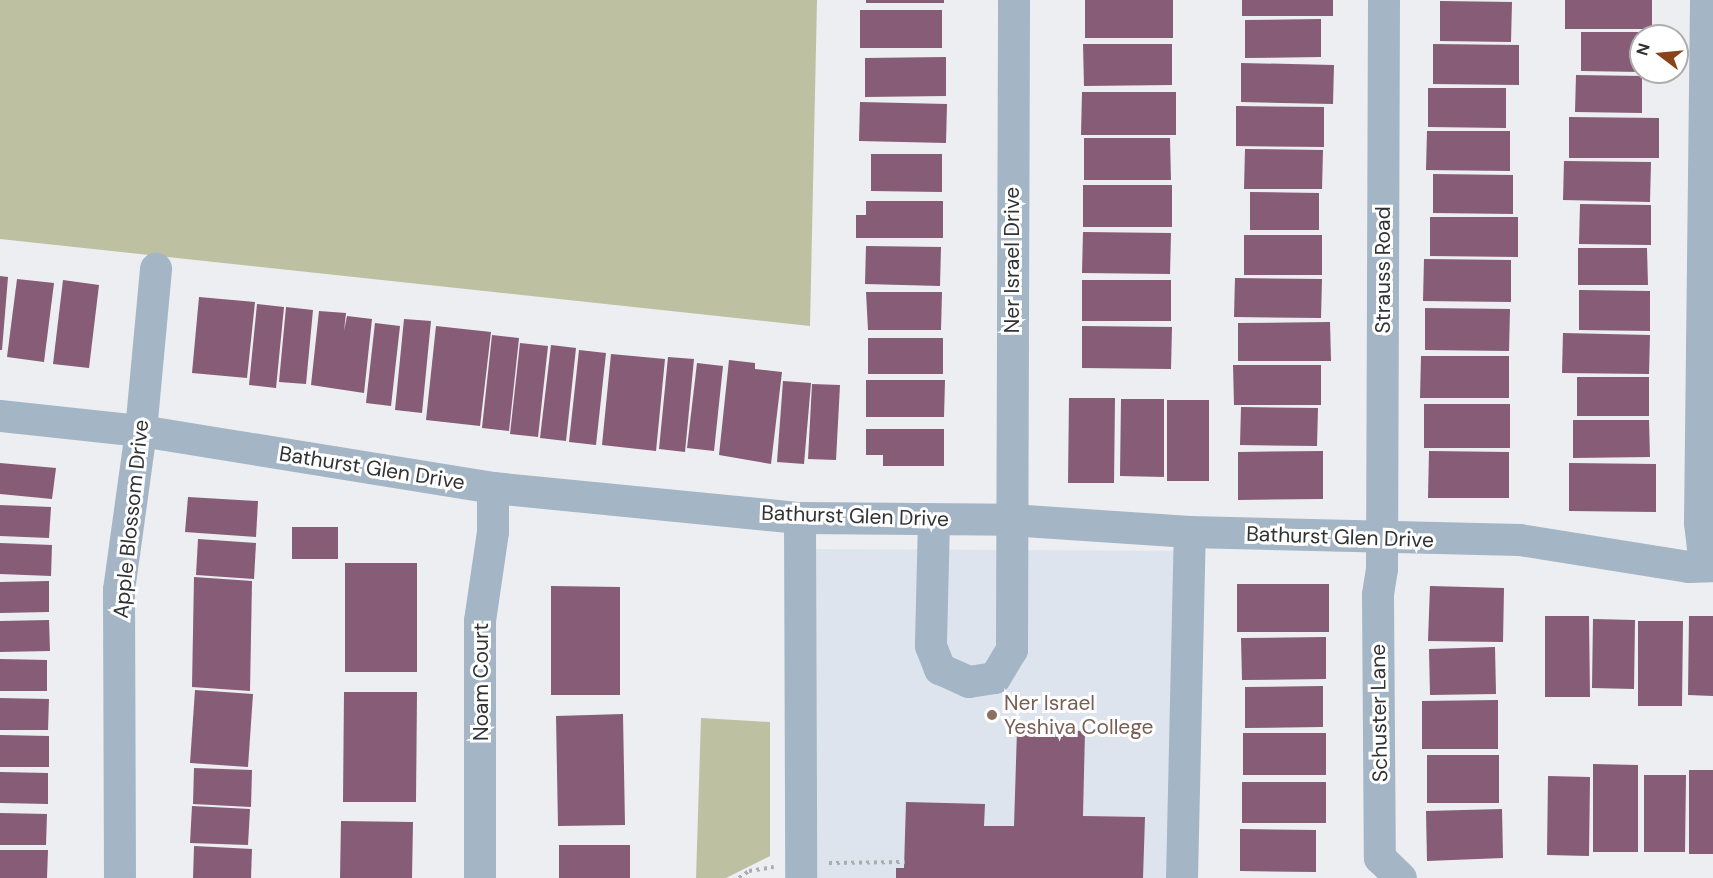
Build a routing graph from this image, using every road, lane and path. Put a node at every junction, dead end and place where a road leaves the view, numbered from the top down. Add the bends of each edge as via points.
1 (1014, 0) edge
2 (1384, 0) edge
3 (1706, 0) edge
4 (156, 269) dead end
5 (0, 416) edge
6 (141, 431) junction
7 (494, 488) junction
8 (800, 518) junction
9 (934, 520) junction
10 (1010, 520) junction
11 (1190, 532) junction
12 (1381, 539) junction
13 (1709, 566) edge
14 (904, 862) dead end
15 (814, 870) edge
16 (120, 878) edge
17 (480, 878) edge
18 (1182, 878) edge
19 (1401, 878) edge

1 - 10 street, Ner Israel Drive
2 - 12 street, Strauss Road
3 - 13 street via 1700,523
4 - 6 street, Apple Blossom Drive
5 - 6 street, Bathurst Glen Drive
6 - 7 street, Bathurst Glen Drive
6 - 16 street, Apple Blossom Drive via 119,590
7 - 8 street, Bathurst Glen Drive
7 - 17 street, Noam Court via 494,532 480,621
8 - 9 street, Bathurst Glen Drive
8 - 15 street
9 - 10 street, Bathurst Glen Drive
9 - 10 street, Ner Israel Drive via 931,646 940,669 969,682 995,678 1012,650
10 - 11 street, Bathurst Glen Drive
11 - 12 street, Bathurst Glen Drive
11 - 18 street
12 - 13 street, Bathurst Glen Drive via 1520,540 1689,567
12 - 19 street, Schuster Lane via 1380,858
14 - 15 path

